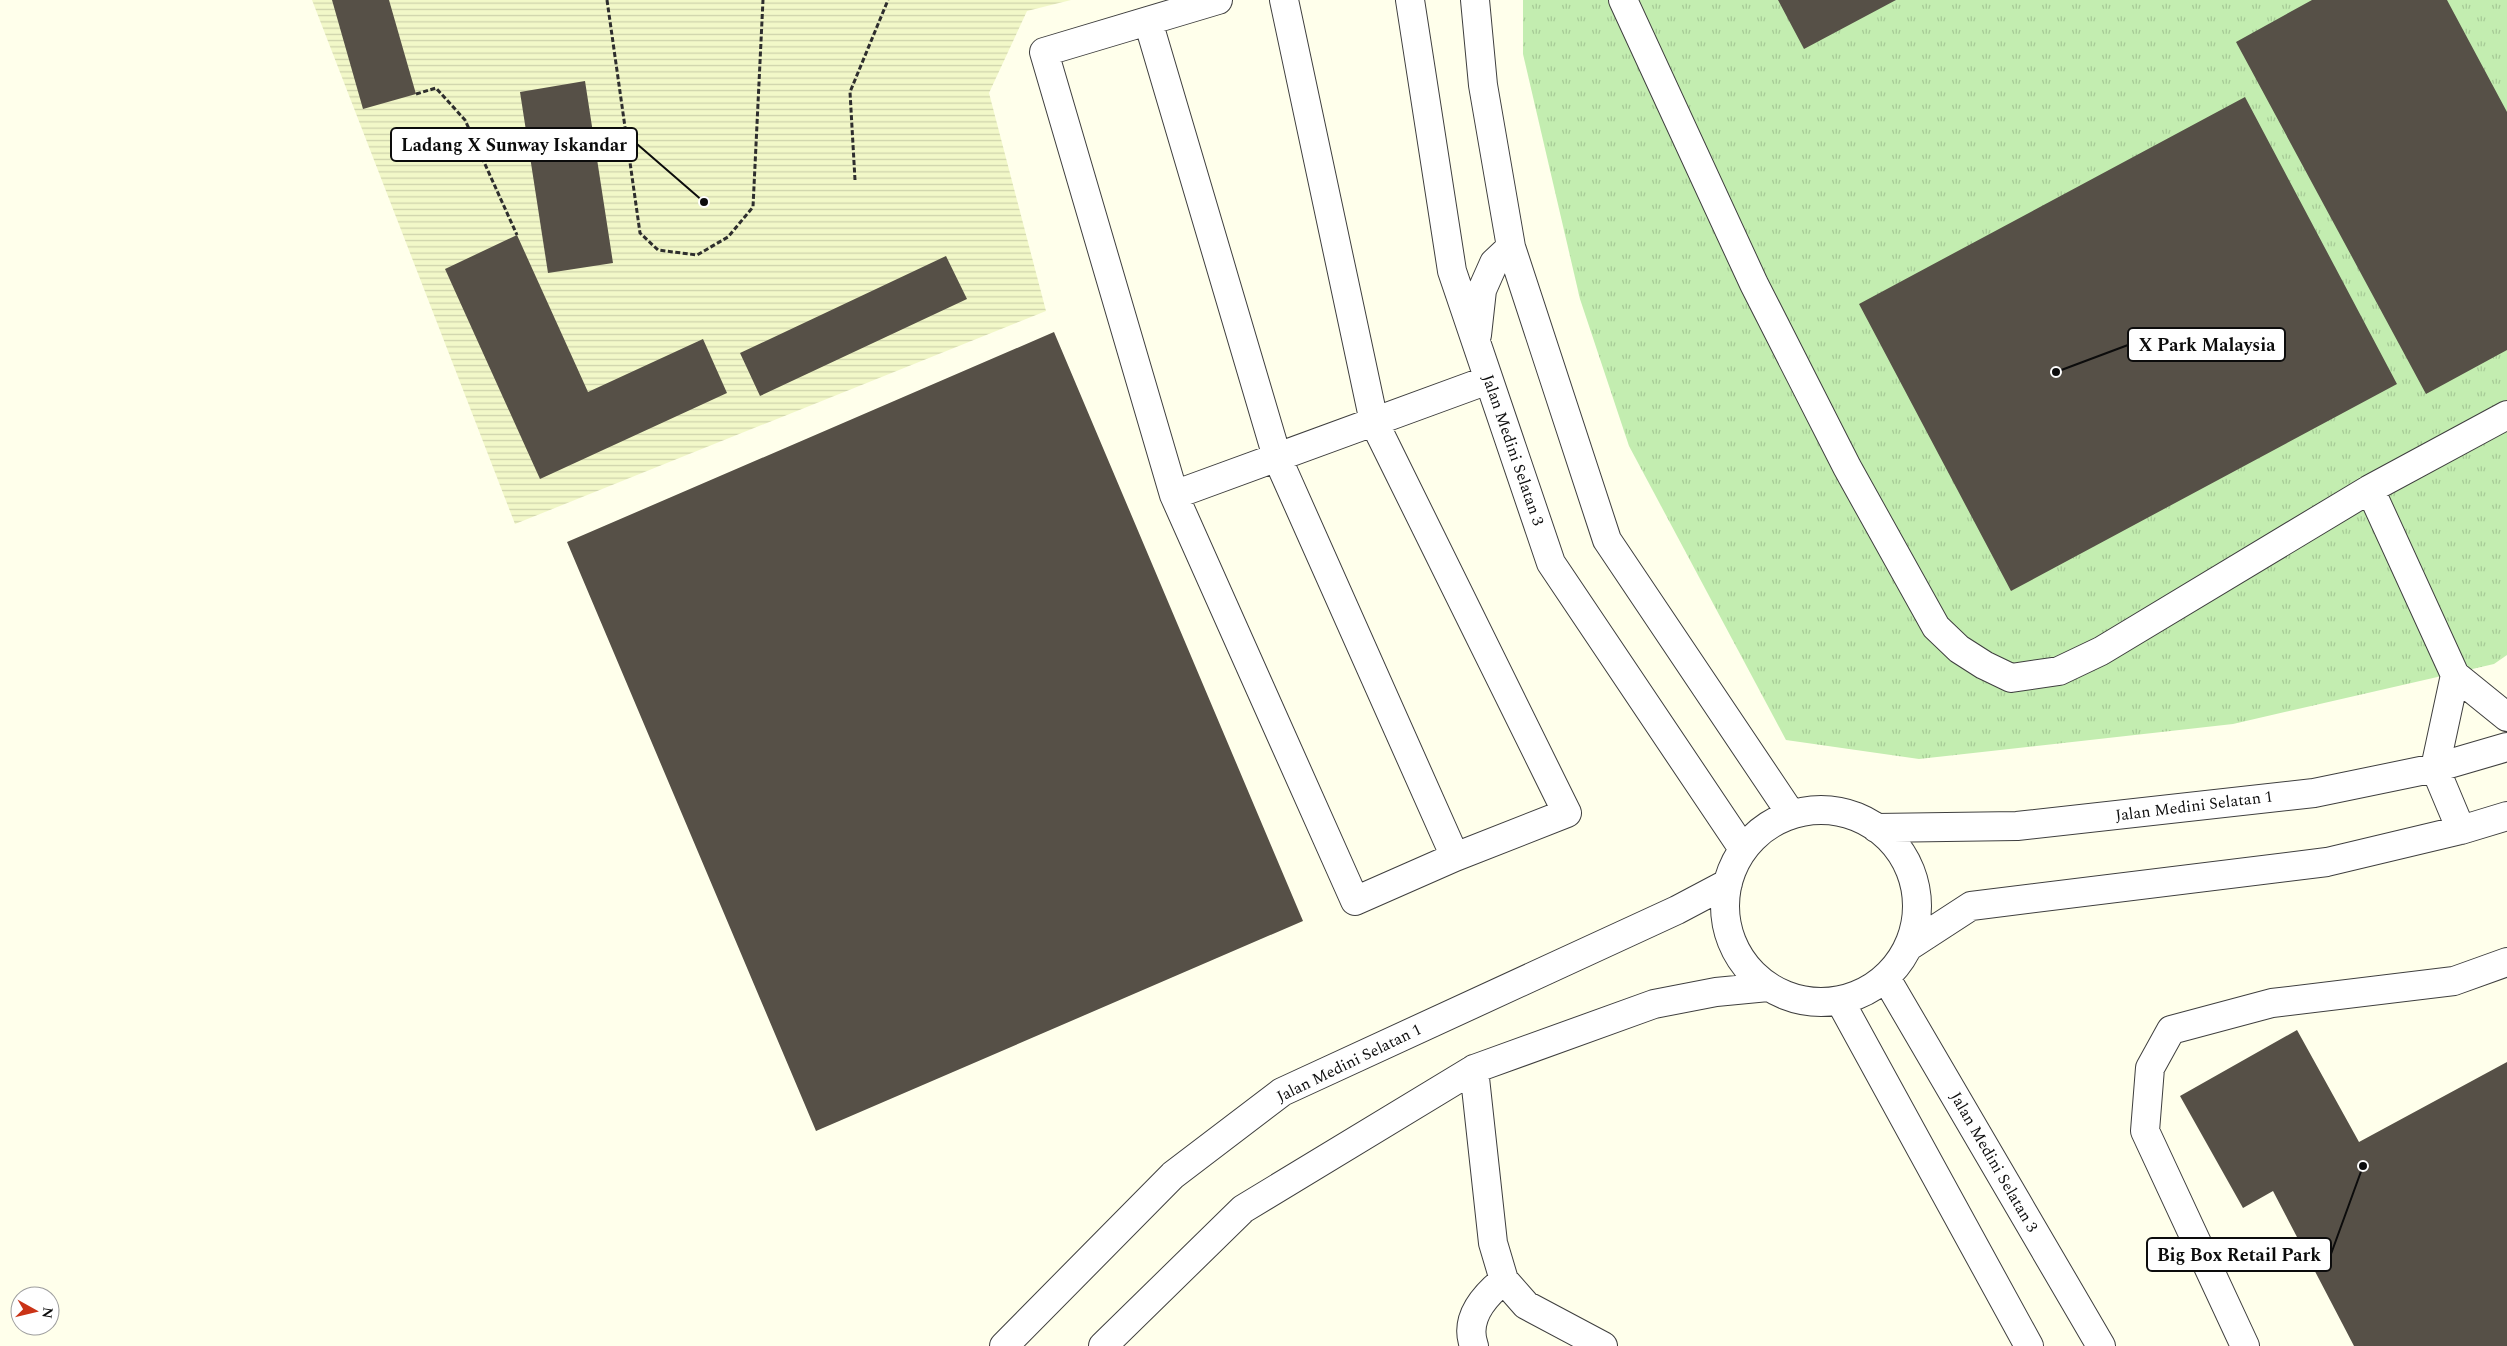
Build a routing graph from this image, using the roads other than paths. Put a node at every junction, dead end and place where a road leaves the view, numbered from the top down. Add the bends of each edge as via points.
1 (1218, 0) edge
2 (1284, 0) edge
3 (1410, 0) edge
4 (1475, 0) edge
5 (1623, 0) edge
6 (1148, 21) junction
7 (1511, 247) junction
8 (1476, 342) junction
9 (1488, 380) junction
10 (2507, 415) edge
11 (1374, 422) junction
12 (1277, 457) junction
13 (2370, 489) junction
14 (1174, 495) junction
15 (2455, 675) junction
16 (2507, 717) edge
17 (2507, 747) edge
18 (2435, 768) junction
19 (1790, 814) junction
20 (2507, 816) edge
21 (1876, 828) junction
22 (2461, 830) junction
23 (1744, 849) junction
24 (1455, 857) junction
25 (1728, 883) junction
26 (1908, 947) junction
27 (2507, 962) edge
28 (1886, 978) junction
29 (1768, 988) junction
30 (1840, 1001) junction
31 (1474, 1070) junction
32 (1504, 1280) junction
33 (1004, 1346) edge
34 (1103, 1346) edge
35 (1474, 1346) edge
36 (1603, 1346) edge
37 (2029, 1346) edge
38 (2101, 1346) edge
39 (2246, 1346) edge

1 - 6 street
2 - 11 street
3 - 8 street, Jalan Medini Selatan 3 via 1452,271
4 - 7 street via 1483,85
5 - 13 street via 1754,284 1847,467 1936,627 1959,649 2011,678 2059,671 2101,651
6 - 12 street
6 - 14 street via 1044,52
7 - 8 street via 1494,263 1482,290
7 - 19 street via 1607,540
8 - 9 street, Jalan Medini Selatan 3
9 - 11 street
9 - 23 street, Jalan Medini Selatan 3 via 1552,563
10 - 13 street
11 - 12 street
11 - 24 street via 1567,813
12 - 14 street
12 - 24 street
13 - 15 street
14 - 24 street via 1355,901
15 - 16 street
15 - 18 street
17 - 18 street, Jalan Medini Selatan 1
18 - 21 street, Jalan Medini Selatan 1 via 2314,792 2017,826
18 - 22 street
19 - 21 street via 1833,810 1854,815
19 - 23 street via 1764,828
20 - 22 street
21 - 26 street via 1904,856 1914,881 1917,909
22 - 26 street via 2327,862 1971,906
23 - 25 street
25 - 29 street via 1726,921 1732,942 1742,962
25 - 33 street, Jalan Medini Selatan 1 via 1677,910 1282,1092 1173,1175
26 - 28 street
27 - 39 street via 2454,981 2272,1003 2172,1030 2150,1068 2145,1131
28 - 30 street via 1872,988
28 - 38 street, Jalan Medini Selatan 3
29 - 30 street via 1803,1002
29 - 31 street via 1716,992 1654,1004
30 - 37 street
31 - 32 street via 1493,1243
31 - 34 street via 1243,1209
32 - 35 street via 1488,1293 1474,1317 1470,1334
32 - 36 street via 1526,1304

